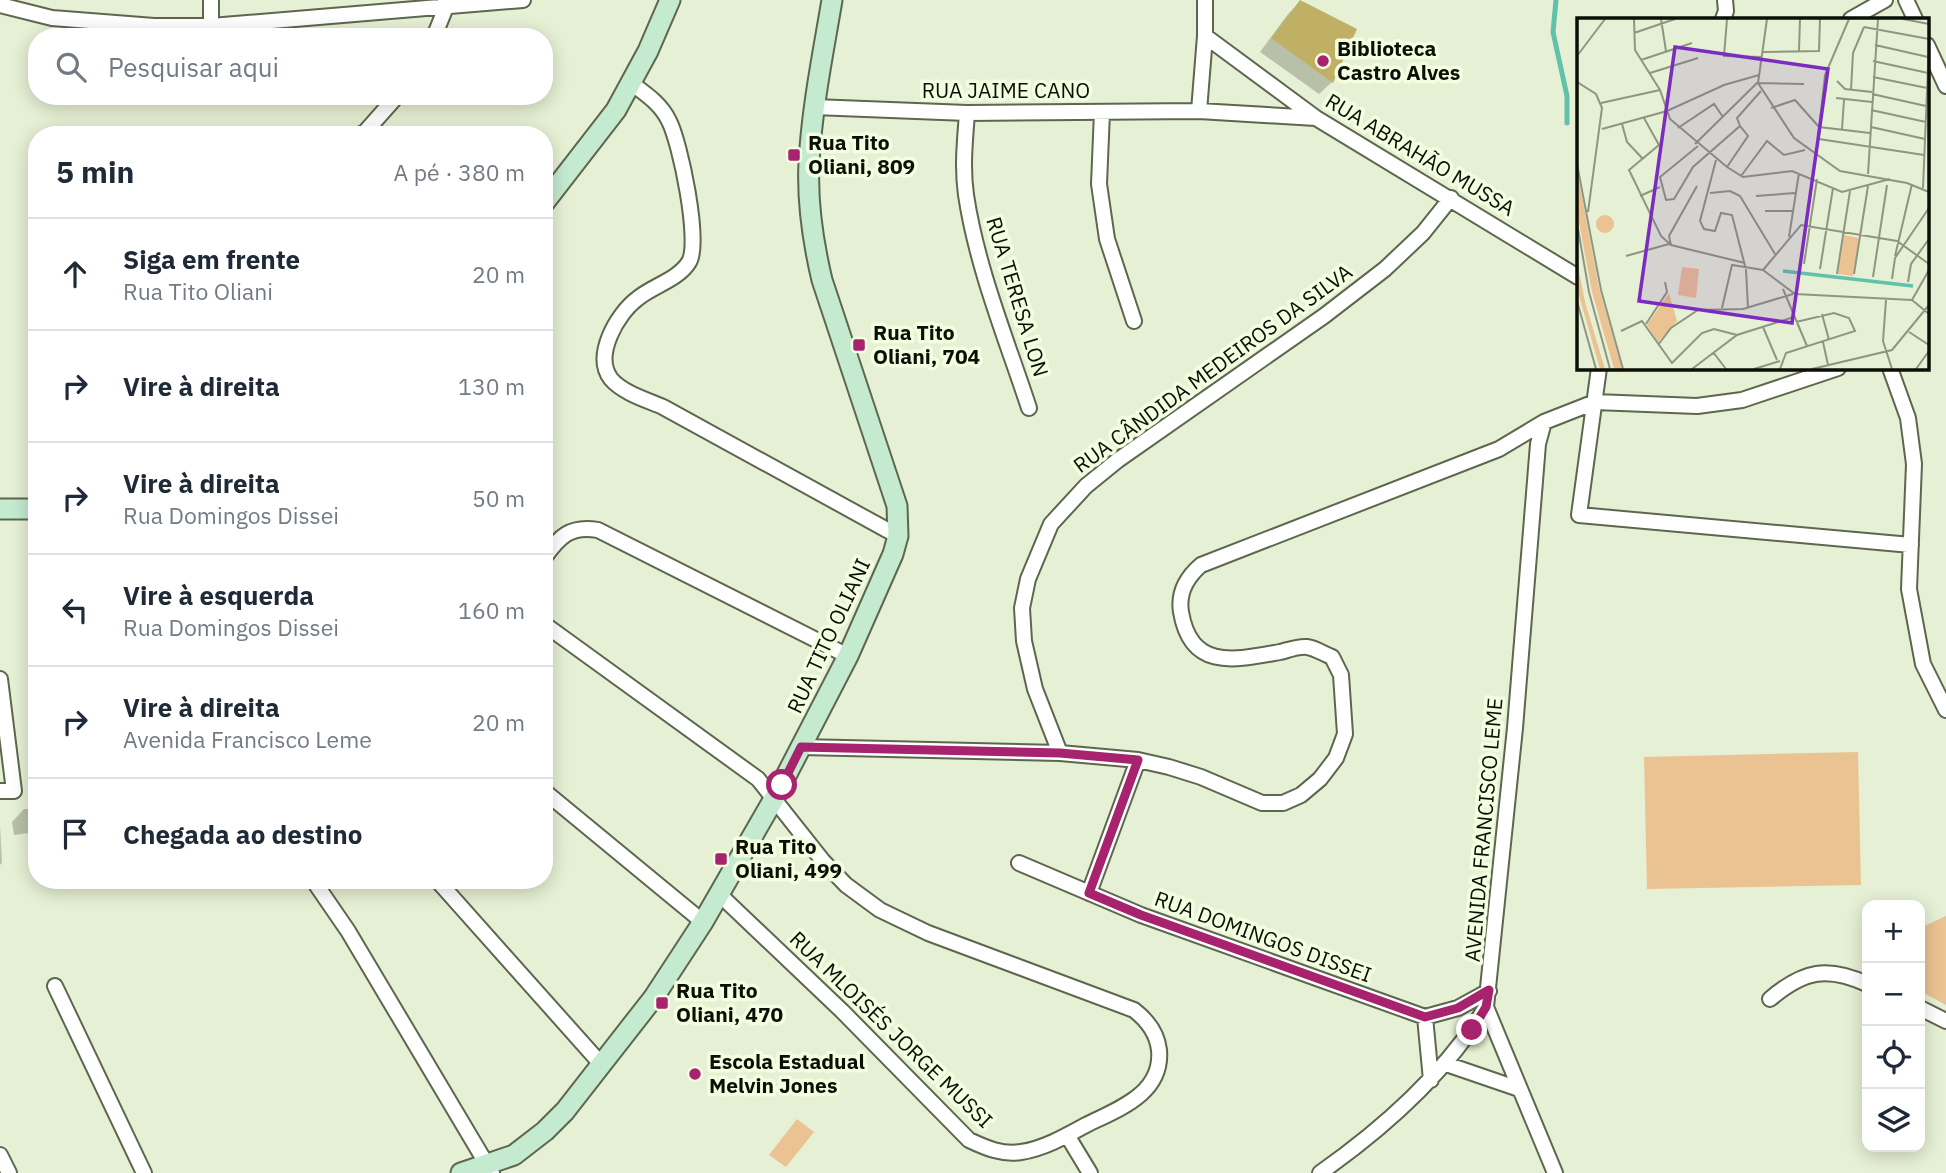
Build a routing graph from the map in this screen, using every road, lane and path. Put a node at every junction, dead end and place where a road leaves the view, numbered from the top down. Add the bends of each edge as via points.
1 (211, 0) edge
2 (523, 0) edge
3 (670, 0) edge
4 (832, 0) edge
5 (1205, 0) edge
6 (1885, 0) edge
7 (1906, 0) edge
8 (445, 3) edge
9 (0, 5) edge
10 (1853, 18) edge
11 (1915, 18) edge
12 (211, 26) junction
13 (437, 28) edge
14 (1205, 36) junction
15 (1928, 47) edge
16 (632, 83) junction
17 (1946, 86) edge
18 (389, 105) edge
19 (814, 107) junction
20 (1199, 111) junction
21 (1102, 112) junction
22 (967, 113) junction
23 (1317, 118) junction
24 (370, 126) edge
25 (553, 191) edge
26 (1451, 198) junction
27 (1577, 275) edge
28 (1134, 321) dead end
29 (1599, 369) edge
30 (1835, 369) edge
31 (1890, 369) edge
32 (1595, 402) junction
33 (1029, 408) dead end
34 (1544, 422) junction
35 (0, 509) edge
36 (28, 509) edge
37 (898, 536) junction
38 (1911, 545) junction
39 (553, 546) edge
40 (553, 631) edge
41 (848, 656) junction
42 (0, 679) edge
43 (1946, 710) edge
44 (801, 747) junction
45 (1060, 753) junction
46 (1138, 760) junction
47 (7, 791) edge
48 (775, 797) junction
49 (553, 798) edge
50 (1018, 863) dead end
51 (319, 889) edge
52 (445, 889) edge
53 (1089, 893) junction
54 (719, 894) junction
55 (703, 922) junction
56 (1862, 982) edge
57 (55, 986) dead end
58 (1489, 990) junction
59 (1770, 999) dead end
60 (1486, 1007) junction
61 (1925, 1010) edge
62 (1425, 1017) junction
63 (1946, 1021) edge
64 (601, 1064) junction
65 (1446, 1064) junction
66 (1431, 1080) junction
67 (1520, 1088) junction
68 (1067, 1135) junction
69 (0, 1155) edge
70 (490, 1168) edge
71 (9, 1173) edge
72 (144, 1173) edge
73 (461, 1173) edge
74 (1090, 1173) edge
75 (1320, 1173) edge
76 (1555, 1173) edge

1 - 12 street
2 - 8 street
3 - 16 street
4 - 19 street, RUA TITO OLIANI
5 - 14 street
6 - 10 street
7 - 11 street
8 - 12 street
8 - 13 street
9 - 12 street via 52,18
14 - 20 street
14 - 23 street, RUA ABRAHÃO MUSSA
15 - 17 street
16 - 25 street
16 - 37 street via 670,122 694,240 690,262 636,299 622,315 605,357 610,377 627,391
18 - 24 street
19 - 22 street, RUA JAIME CANO
19 - 37 street, RUA TITO OLIANI via 808,164 815,249 897,506
20 - 21 street, RUA JAIME CANO
20 - 23 street, RUA JAIME CANO
21 - 22 street, RUA JAIME CANO
21 - 28 street via 1099,184 1107,239
22 - 33 street, RUA TERESA LON via 964,154 972,227
23 - 26 street, RUA ABRAHÃO MUSSA
26 - 27 street, RUA ABRAHÃO MUSSA
26 - 45 street, RUA CÂNDIDA MEDEIROS DA SILVA via 1385,269 1118,460 1051,524 1028,579 1022,608 1035,689
29 - 32 street
30 - 32 street via 1742,400 1697,406
31 - 38 street via 1908,418 1914,464
32 - 34 street
32 - 38 street via 1579,515
34 - 46 street via 1499,449 1218,557 1190,574 1180,604 1183,623 1199,651 1216,658 1241,658 1306,646 1332,657 1341,675 1345,734 1336,758 1301,795 1283,803 1262,803 1201,777
34 - 58 street, AVENIDA FRANCISCO LEME via 1538,444
35 - 36 street
37 - 41 street, RUA TITO OLIANI
38 - 43 street via 1909,589 1923,664
39 - 41 street via 571,530 598,530
40 - 48 street, RUA MLOISÉS JORGE MUSSI via 758,779
41 - 44 street, RUA TITO OLIANI
42 - 47 street
44 - 45 street
44 - 48 street, RUA TITO OLIANI
45 - 46 street
46 - 53 street
48 - 54 street, RUA TITO OLIANI
48 - 68 street, RUA MLOISÉS JORGE MUSSI via 846,886 880,910 1144,1017 1155,1034 1159,1053 1148,1089
49 - 55 street
50 - 53 street, RUA DOMINGOS DISSEI
51 - 70 street
52 - 64 street
53 - 62 street, RUA DOMINGOS DISSEI
54 - 55 street, RUA TITO OLIANI
54 - 68 street, RUA MLOISÉS JORGE MUSSI via 969,1140 1003,1153 1022,1152
55 - 64 street, RUA TITO OLIANI via 654,997
56 - 59 street via 1846,974 1815,974 1795,980
57 - 72 street
58 - 60 street, AVENIDA FRANCISCO LEME
58 - 62 street via 1458,1008
60 - 65 street, AVENIDA FRANCISCO LEME
60 - 67 street
61 - 63 street
62 - 66 street
64 - 70 street, RUA TITO OLIANI via 545,1131
65 - 66 street, AVENIDA FRANCISCO LEME
65 - 67 street
66 - 75 street, AVENIDA FRANCISCO LEME
67 - 76 street
68 - 74 street
69 - 71 street
70 - 73 street, RUA TITO OLIANI

